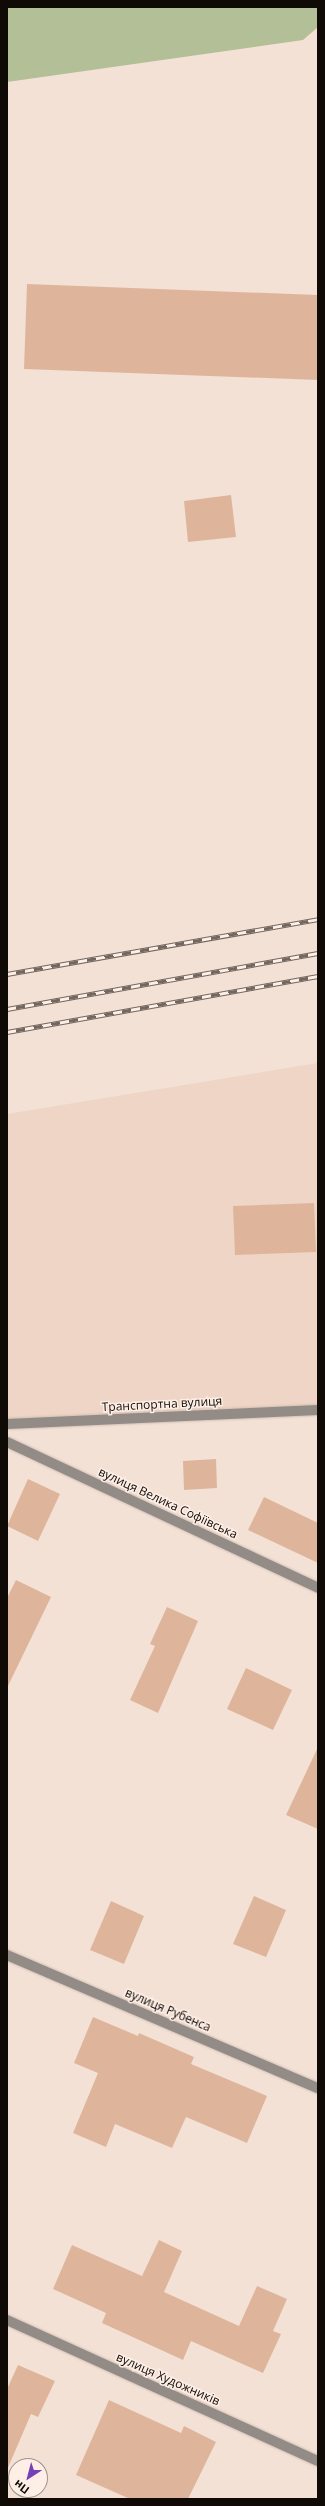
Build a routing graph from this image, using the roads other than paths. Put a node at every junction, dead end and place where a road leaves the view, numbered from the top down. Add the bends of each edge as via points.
1 (318, 1410) edge
2 (7, 1424) edge
3 (7, 1442) edge
4 (318, 1588) edge
5 (7, 1955) edge
6 (318, 2088) edge
7 (7, 2320) edge
8 (318, 2461) edge

1 - 2 street, Транспортна вулиця
3 - 4 street, вулиця Велика Софіївська
5 - 6 street, вулиця Рубенса
7 - 8 street, вулиця Художників

